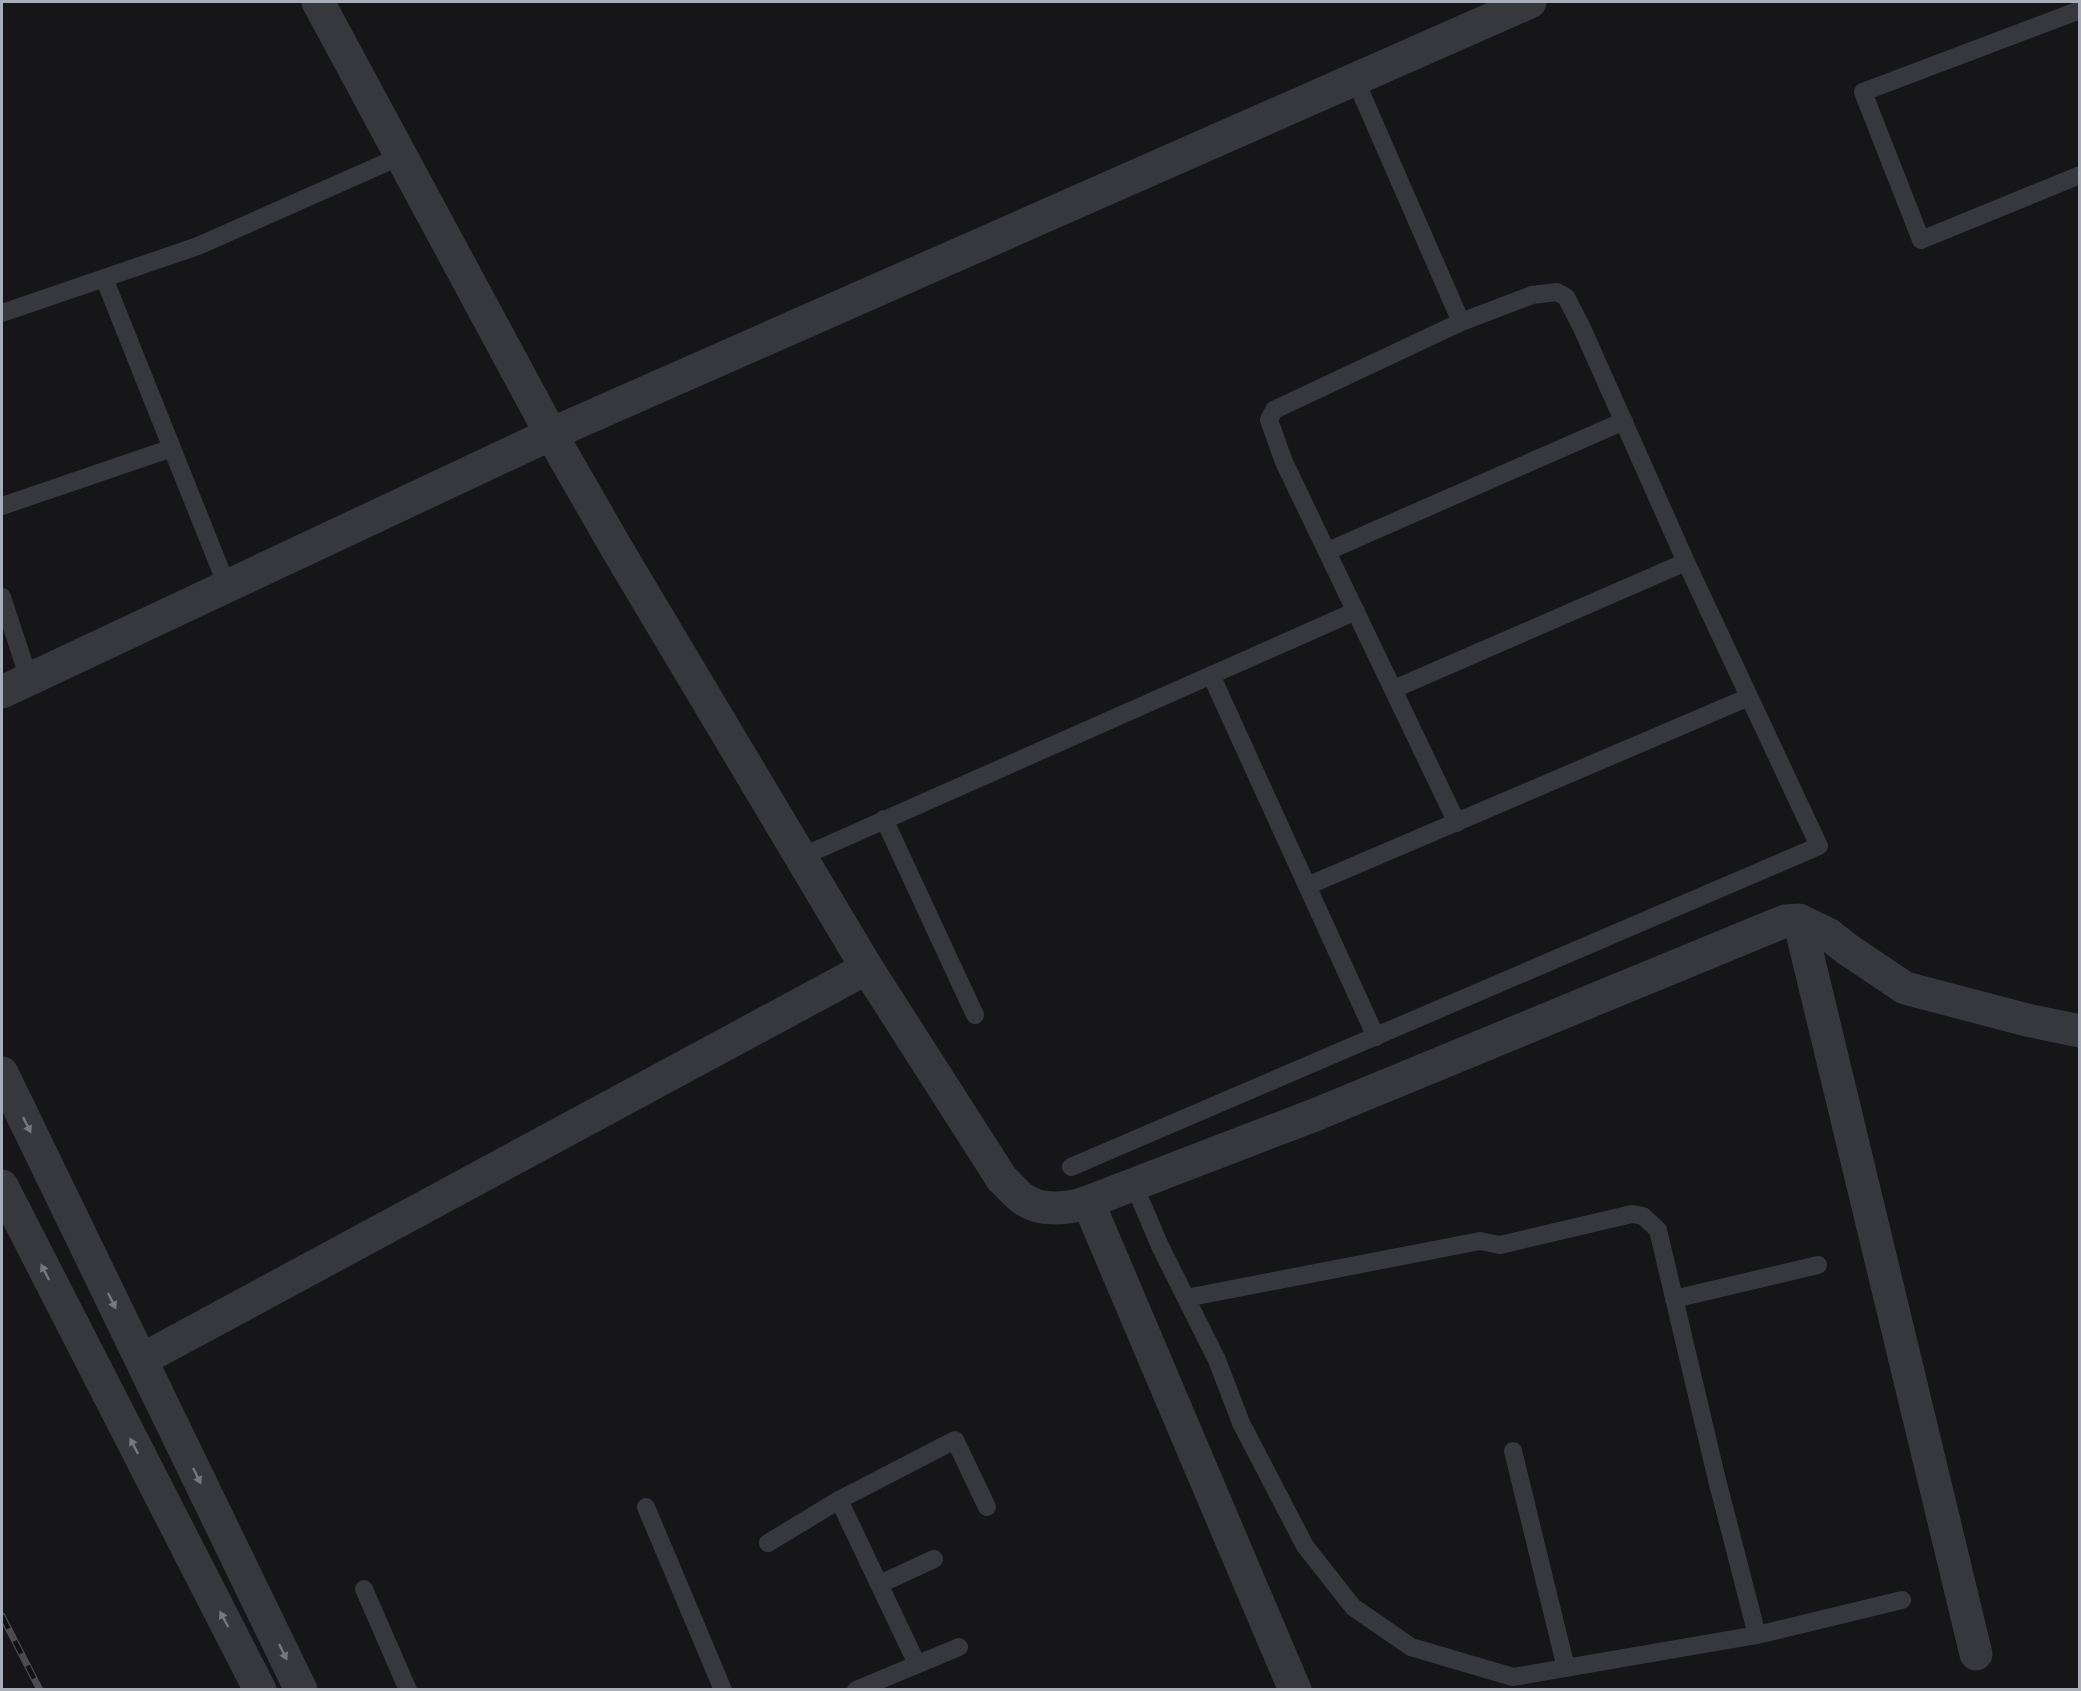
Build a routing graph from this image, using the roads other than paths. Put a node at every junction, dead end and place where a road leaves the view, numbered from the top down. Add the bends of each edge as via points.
1 (318, 2) edge
2 (1530, 2) edge
3 (2078, 13) edge
4 (1355, 79) junction
5 (401, 156) junction
6 (2079, 175) edge
7 (104, 278) junction
8 (2, 314) edge
9 (1461, 322) junction
10 (1624, 421) junction
11 (550, 434) junction
12 (172, 448) junction
13 (2, 506) edge
14 (1328, 551) junction
15 (1686, 562) junction
16 (227, 586) junction
17 (2, 597) edge
18 (1356, 611) junction
19 (1211, 675) junction
20 (15, 686) edge
21 (1394, 689) junction
22 (1749, 697) junction
23 (884, 819) junction
24 (1458, 823) junction
25 (801, 857) junction
26 (1308, 886) junction
27 (1799, 920) junction
28 (867, 968) junction
29 (975, 1015) dead end
30 (2079, 1031) edge
31 (1376, 1037) junction
32 (2, 1073) edge
33 (1071, 1167) dead end
34 (1134, 1185) junction
35 (2, 1186) edge
36 (1088, 1202) junction
37 (1818, 1265) dead end
38 (1186, 1298) junction
39 (1674, 1299) junction
40 (141, 1360) junction
41 (1513, 1451) dead end
42 (839, 1500) junction
43 (646, 1507) dead end
44 (987, 1507) dead end
45 (768, 1543) dead end
46 (934, 1559) dead end
47 (880, 1584) junction
48 (364, 1589) dead end
49 (1902, 1600) dead end
50 (1757, 1635) junction
51 (959, 1647) dead end
52 (1976, 1654) dead end
53 (917, 1664) junction
54 (1566, 1668) junction
55 (260, 1689) edge
56 (301, 1689) edge
57 (408, 1689) edge
58 (723, 1689) edge
59 (856, 1689) edge
60 (1294, 1689) edge

1 - 5 street
2 - 4 street
3 - 6 lane via 1863,92 1921,240
4 - 9 lane
4 - 11 street
5 - 7 lane via 198,246
5 - 11 street
7 - 8 lane
7 - 12 lane
9 - 10 lane via 1532,295 1557,292 1566,297
9 - 14 lane via 1274,410 1269,420 1284,462
10 - 14 lane
10 - 15 lane
11 - 16 street
11 - 25 street
12 - 13 lane
12 - 16 lane
14 - 18 lane
15 - 21 lane
15 - 22 lane
16 - 20 street
17 - 20 lane
18 - 19 lane
18 - 21 lane
19 - 23 lane
19 - 26 lane
21 - 24 lane
22 - 24 lane
22 - 31 lane via 1819,846
23 - 25 lane
23 - 29 lane
24 - 26 lane
25 - 28 street
26 - 31 lane
27 - 30 street via 1828,934 1905,988
27 - 34 street via 1785,921
27 - 52 street
28 - 36 street via 1002,1179 1024,1200 1042,1206 1072,1208
28 - 40 street
31 - 33 lane
32 -> 40 street
34 - 36 street
34 - 38 lane
55 -> 35 street
36 - 60 street
37 - 39 lane
38 - 39 lane via 1480,1241 1500,1245 1632,1214 1643,1215 1658,1230
38 - 54 lane via 1217,1360 1241,1423 1305,1546 1353,1606 1411,1647 1479,1668 1513,1677
39 - 50 lane
40 -> 56 street
41 - 54 lane
42 - 44 lane via 955,1440
42 - 45 lane
42 - 47 lane
43 - 58 lane
46 - 47 lane
47 - 53 lane
48 - 57 lane
49 - 50 lane
50 - 54 lane
51 - 53 lane
53 - 59 lane

